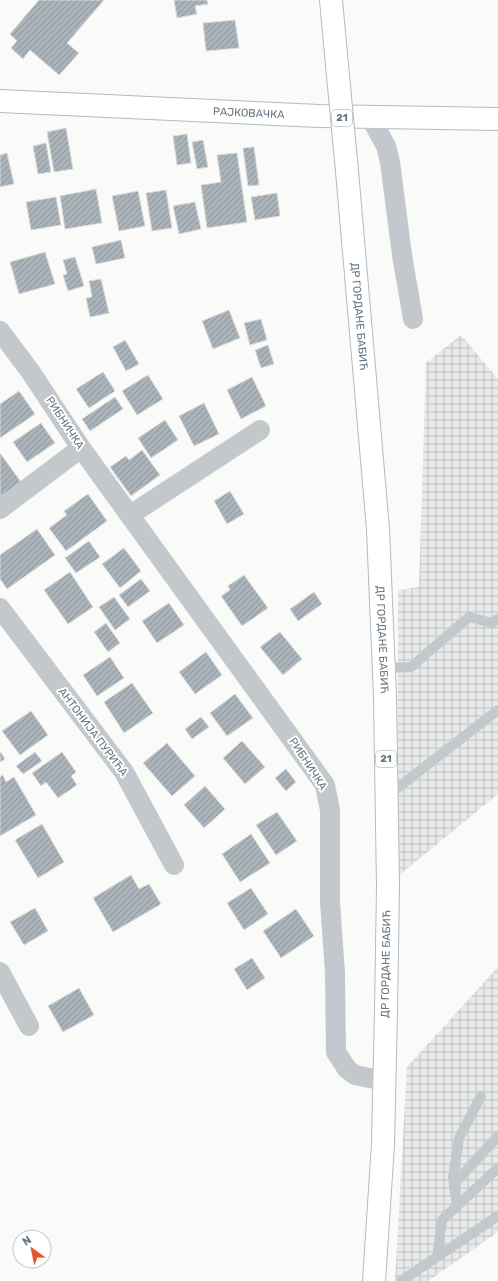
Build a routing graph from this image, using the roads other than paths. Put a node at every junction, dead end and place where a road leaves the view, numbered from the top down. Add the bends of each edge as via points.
1 (331, 0) edge
2 (0, 101) edge
3 (370, 117) junction
4 (498, 119) edge
5 (414, 319) dead end
6 (0, 331) edge
7 (260, 430) dead end
8 (81, 448) junction
9 (0, 509) edge
10 (130, 515) junction
11 (0, 608) edge
12 (498, 618) edge
13 (384, 668) junction
14 (498, 710) edge
15 (386, 797) junction
16 (174, 865) dead end
17 (0, 972) edge
18 (29, 1026) dead end
19 (384, 1081) junction
20 (481, 1096) dead end
21 (498, 1136) edge
22 (498, 1168) edge
23 (454, 1184) junction
24 (457, 1206) junction
25 (498, 1216) edge
26 (437, 1257) junction
27 (374, 1281) edge
28 (401, 1281) edge

1 - 13 main road, ДР ГОРДАНЕ БАБИЋ / 21, bridge via 378,530
2 - 3 main road, РАЈКОВАЧКА
3 - 4 main road, РАЈКОВАЧКА
3 - 5 street via 386,146 390,162 402,255
6 - 8 street, РИБНИЧКА
7 - 10 street
8 - 9 street
8 - 10 street, РИБНИЧКА
10 - 19 street, РИБНИЧКА via 325,785 330,810 330,902 335,973 336,1052 347,1069 355,1075
11 - 16 street, АНТОНИЈА ПУРИЋА via 124,772
12 - 13 lane via 492,623 469,617 411,666
13 - 15 main road, ДР ГОРДАНЕ БАБИЋ / 21
14 - 15 lane
15 - 19 main road, ДР ГОРДАНЕ БАБИЋ / 21 via 388,886
17 - 18 street
19 - 27 main road, ДР ГОРДАНЕ БАБИЋ / 21 via 383,1144
20 - 23 lane via 459,1138
21 - 23 lane
22 - 24 lane
23 - 24 lane
24 - 26 lane via 442,1220
25 - 26 lane
26 - 28 lane

